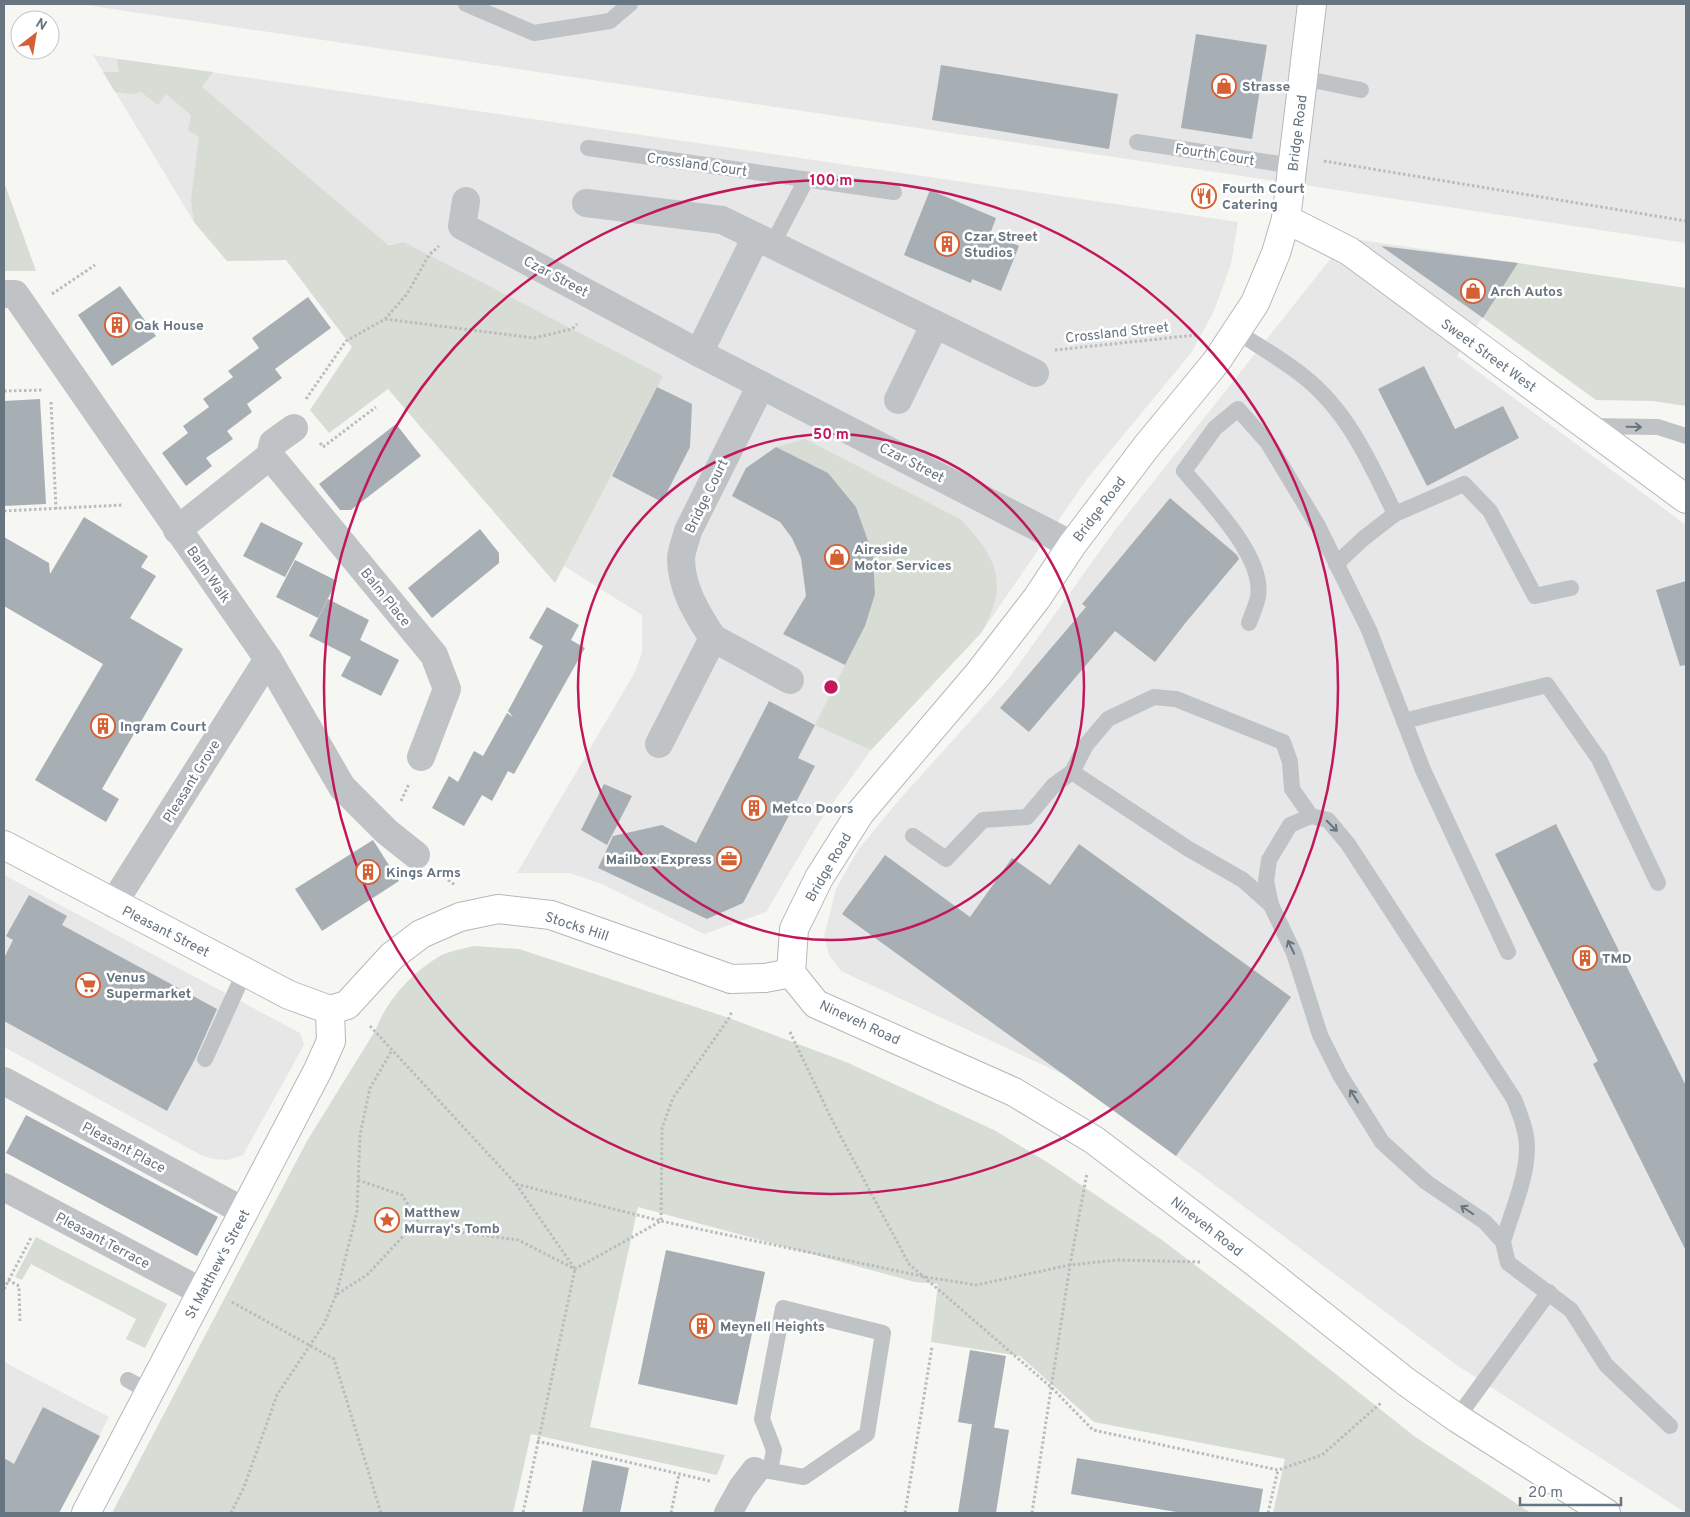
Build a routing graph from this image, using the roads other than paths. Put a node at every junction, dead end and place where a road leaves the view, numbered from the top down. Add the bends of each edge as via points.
1 (466, 4) edge
2 (630, 4) edge
3 (1312, 4) edge
4 (1303, 78) junction
5 (1361, 90) dead end
6 (1137, 142) dead end
7 (588, 148) dead end
8 (1293, 161) junction
9 (806, 180) junction
10 (894, 192) dead end
11 (586, 203) dead end
12 (464, 214) road end
13 (1286, 219) junction
14 (764, 241) junction
15 (4, 294) edge
16 (935, 324) junction
17 (1236, 331) junction
18 (699, 353) junction
19 (1042, 362) road end
20 (762, 385) junction
21 (898, 400) dead end
22 (298, 425) road end
23 (1585, 426) junction
24 (1686, 436) edge
25 (270, 456) junction
26 (1686, 499) edge
27 (1395, 514) junction
28 (177, 530) junction
29 (1072, 545) junction
30 (1336, 564) junction
31 (1571, 588) dead end
32 (1249, 623) dead end
33 (713, 638) junction
34 (268, 659) junction
35 (790, 680) dead end
36 (1404, 721) junction
37 (659, 744) dead end
38 (422, 756) road end
39 (1072, 772) junction
40 (1311, 816) junction
41 (913, 836) dead end
42 (4, 846) edge
43 (416, 855) road end
44 (1658, 882) dead end
45 (113, 904) junction
46 (1271, 905) junction
47 (1508, 952) dead end
48 (245, 971) junction
49 (791, 973) junction
50 (339, 1008) junction
51 (205, 1059) dead end
52 (4, 1082) edge
53 (4, 1187) edge
54 (245, 1212) junction
55 (1503, 1242) junction
56 (204, 1290) junction
57 (1549, 1292) junction
58 (1457, 1418) junction
59 (1670, 1426) dead end
60 (756, 1477) junction
61 (86, 1513) edge
62 (728, 1513) edge
63 (1606, 1513) edge

1 - 2 lane via 534,33 610,22
3 - 4 street, Bridge Road
4 - 5 lane
4 - 8 street, Bridge Road
6 - 8 lane, Fourth Court
7 - 9 lane, Crossland Court
8 - 13 street, Bridge Road
9 - 10 lane, Crossland Court
9 - 14 lane
11 - 14 street via 722,220
12 - 18 street, Czar Street via 600,300
13 - 17 street, Bridge Road via 1255,303
13 - 23 street, Sweet Street West via 1349,251
14 - 16 street
14 - 18 street
15 - 28 street, Balm Walk via 15,294
16 - 19 street
16 - 21 street
17 - 27 lane via 1303,376 1335,406 1366,454
17 - 29 street, Bridge Road via 1216,362
18 - 20 street, Czar Street
20 - 29 street, Czar Street
20 - 33 street, Bridge Court via 688,531 681,557 684,580 695,612
22 - 25 street via 273,443
23 -> 24 lane via 1658,427
23 - 26 street, Sweet Street West
25 - 28 street
25 - 38 street, Balm Place via 434,655 447,689
27 - 30 lane
27 - 31 lane via 1464,484 1490,511 1534,596
28 - 34 street, Balm Walk
29 - 49 street, Bridge Road via 1037,598 979,673 860,813 819,878 794,928
30 - 32 lane via 1318,526 1268,443 1238,410 1215,428 1184,471 1243,543 1255,572 1258,596
30 - 36 lane via 1368,630
33 - 35 street, Bridge Court
33 - 37 street
34 - 43 street, Balm Walk via 342,786 386,832
34 - 45 street, Pleasant Grove
36 - 44 lane via 1547,684 1599,760
36 - 47 lane via 1422,770
39 - 40 lane via 1086,745 1108,719 1154,697 1176,699 1283,742 1290,762 1292,789
39 - 41 lane via 1054,785 1026,818 982,820 946,859
39 - 46 lane via 1187,848 1243,880
40 - 46 lane via 1290,825 1269,860 1266,881
40 -> 55 lane via 1328,820 1348,844 1514,1099 1524,1125 1527,1148 1523,1176
42 - 45 street, Pleasant Street
45 - 48 street, Pleasant Street
55 -> 46 lane via 1484,1222 1426,1182 1382,1142 1340,1075 1320,1035 1294,953
48 - 50 street, Pleasant Street via 289,995
48 - 51 lane
49 - 50 street, Stocks Hill via 731,979 551,915 498,909 460,917 422,934 392,956
49 - 58 street, Nineveh Road via 816,1004 1014,1092 1094,1140
50 - 54 street, St Matthew's Street via 331,1041 318,1070
52 - 54 street, Pleasant Place
53 - 56 street, Pleasant Terrace
54 - 56 street, St Matthew's Street
55 - 57 lane via 1508,1263
56 - 61 street, St Matthew's Street via 139,1386
57 - 58 lane
57 - 59 lane via 1571,1310 1606,1364
58 - 63 street, Nineveh Road
60 - 60 lane via 774,1450 762,1419 783,1308 883,1333 867,1434 804,1478
60 - 62 street

